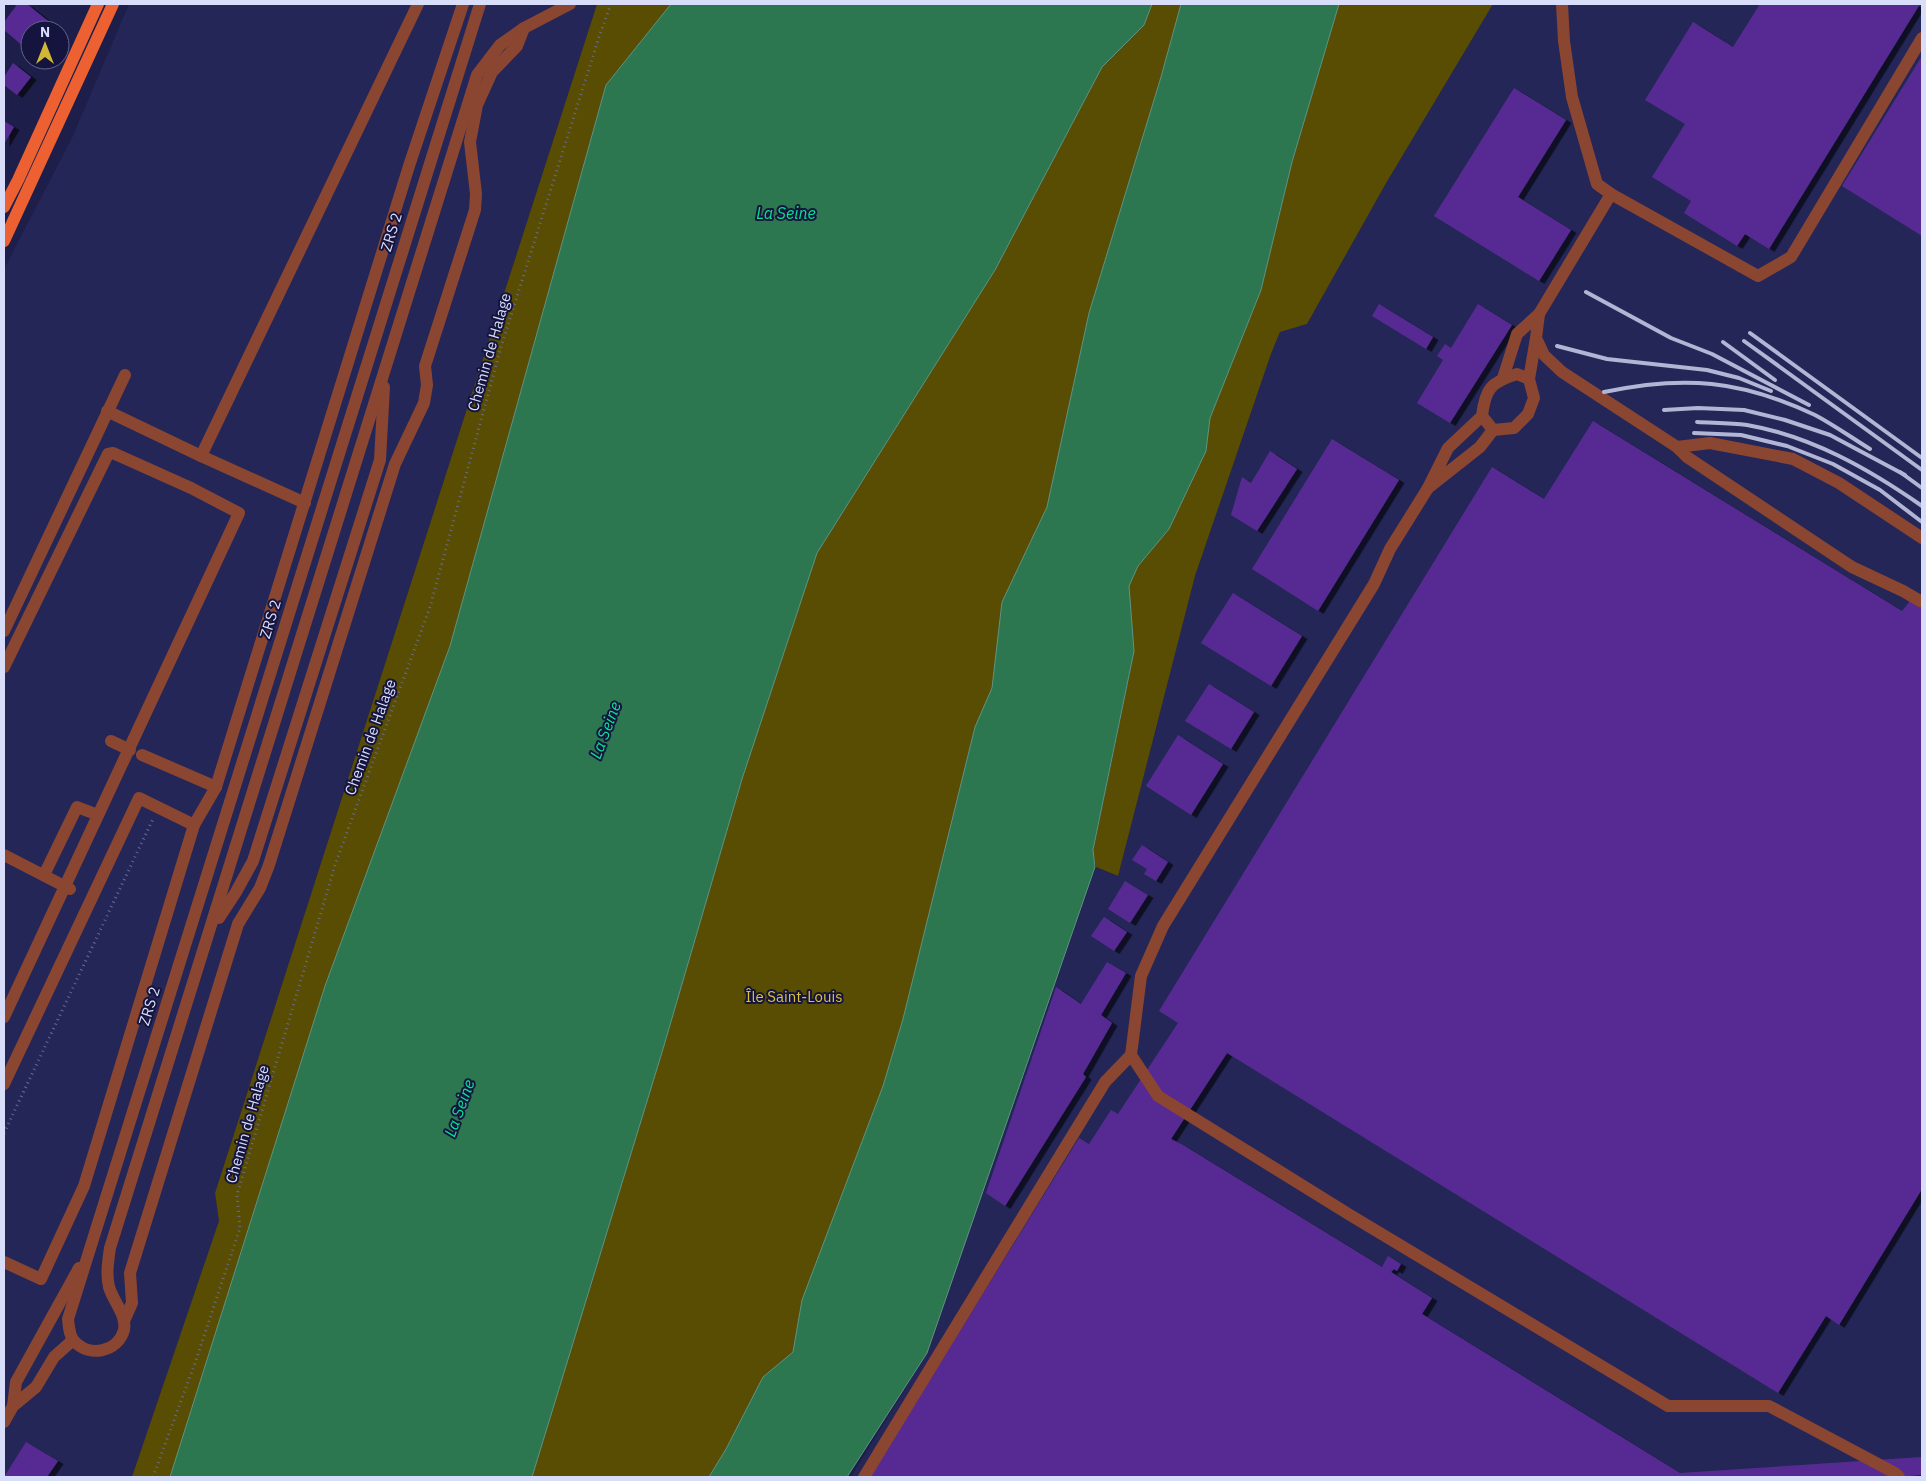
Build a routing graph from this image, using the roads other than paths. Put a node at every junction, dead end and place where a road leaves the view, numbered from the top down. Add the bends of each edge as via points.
1 (98, 4) edge
2 (113, 4) edge
3 (418, 4) edge
4 (463, 4) edge
5 (480, 4) edge
6 (570, 4) edge
7 (1562, 4) edge
8 (524, 28) junction
9 (1922, 38) edge
10 (1611, 194) junction
11 (4, 207) edge
12 (4, 241) edge
13 (1539, 314) junction
14 (1536, 338) junction
15 (385, 370) junction
16 (124, 375) dead end
17 (1502, 378) junction
18 (1529, 379) junction
19 (107, 411) junction
20 (1482, 416) junction
21 (1494, 430) junction
22 (1677, 447) junction
23 (201, 456) junction
24 (1428, 488) junction
25 (305, 503) junction
26 (1922, 538) edge
27 (1922, 602) edge
28 (4, 631) edge
29 (4, 667) edge
30 (111, 741) dead end
31 (136, 752) junction
32 (216, 788) junction
33 (98, 815) junction
34 (194, 825) junction
35 (4, 855) edge
36 (44, 875) junction
37 (68, 888) junction
38 (210, 930) junction
39 (4, 1017) edge
40 (1131, 1055) junction
41 (4, 1084) edge
42 (92, 1244) junction
43 (4, 1262) edge
44 (124, 1321) junction
45 (73, 1340) junction
46 (12, 1406) junction
47 (4, 1422) edge
48 (864, 1477) edge
49 (1899, 1477) edge

1 - 11 main road
2 - 12 main road
3 - 23 lane
4 - 25 lane via 409,166
5 - 42 lane, ZRS 2
6 - 8 lane
7 - 10 lane via 1572,97 1597,184
8 - 15 lane via 500,45 477,75
8 - 44 lane via 517,46 492,72 478,105 470,142 475,210 425,366 427,385 424,403 395,464 266,872 238,924 130,1273 132,1303
9 - 10 lane via 1791,257 1758,276
10 - 13 lane
13 - 14 lane
13 - 17 lane via 1517,334
14 - 18 lane
14 - 22 lane via 1544,355 1562,372
15 - 38 lane
15 - 38 lane via 380,460 253,861
16 - 19 lane
17 - 18 lane via 1518,374
17 - 20 lane via 1492,385 1484,399
18 - 21 lane via 1534,398 1528,414 1514,428
19 - 23 lane
19 - 28 lane
20 - 21 lane
20 - 24 lane via 1448,448
21 - 24 lane via 1480,447
22 - 26 lane via 1710,443 1793,459 1839,484
22 - 27 lane via 1687,458 1852,567
23 - 25 lane
24 - 40 lane via 1390,549 1374,584 1163,926 1141,976
25 - 32 lane
29 - 31 lane via 108,454 113,453 191,488 239,513
30 - 31 lane
31 - 32 lane
31 - 33 lane
32 - 34 lane
33 - 36 lane via 77,807
33 - 37 lane
34 - 41 lane via 139,798
34 - 43 lane via 84,1186 41,1279
35 - 36 lane
36 - 37 lane
37 - 39 lane
38 - 44 lane via 110,1248 107,1277
40 - 48 lane via 1105,1082
40 - 49 lane via 1158,1096 1668,1406 1769,1406
42 - 45 lane, ZRS 2 via 68,1319
42 - 46 lane, ZRS 2 via 16,1382
44 - 45 lane via 119,1339 105,1351 87,1350
45 - 46 lane via 54,1357 36,1387
46 - 47 lane

